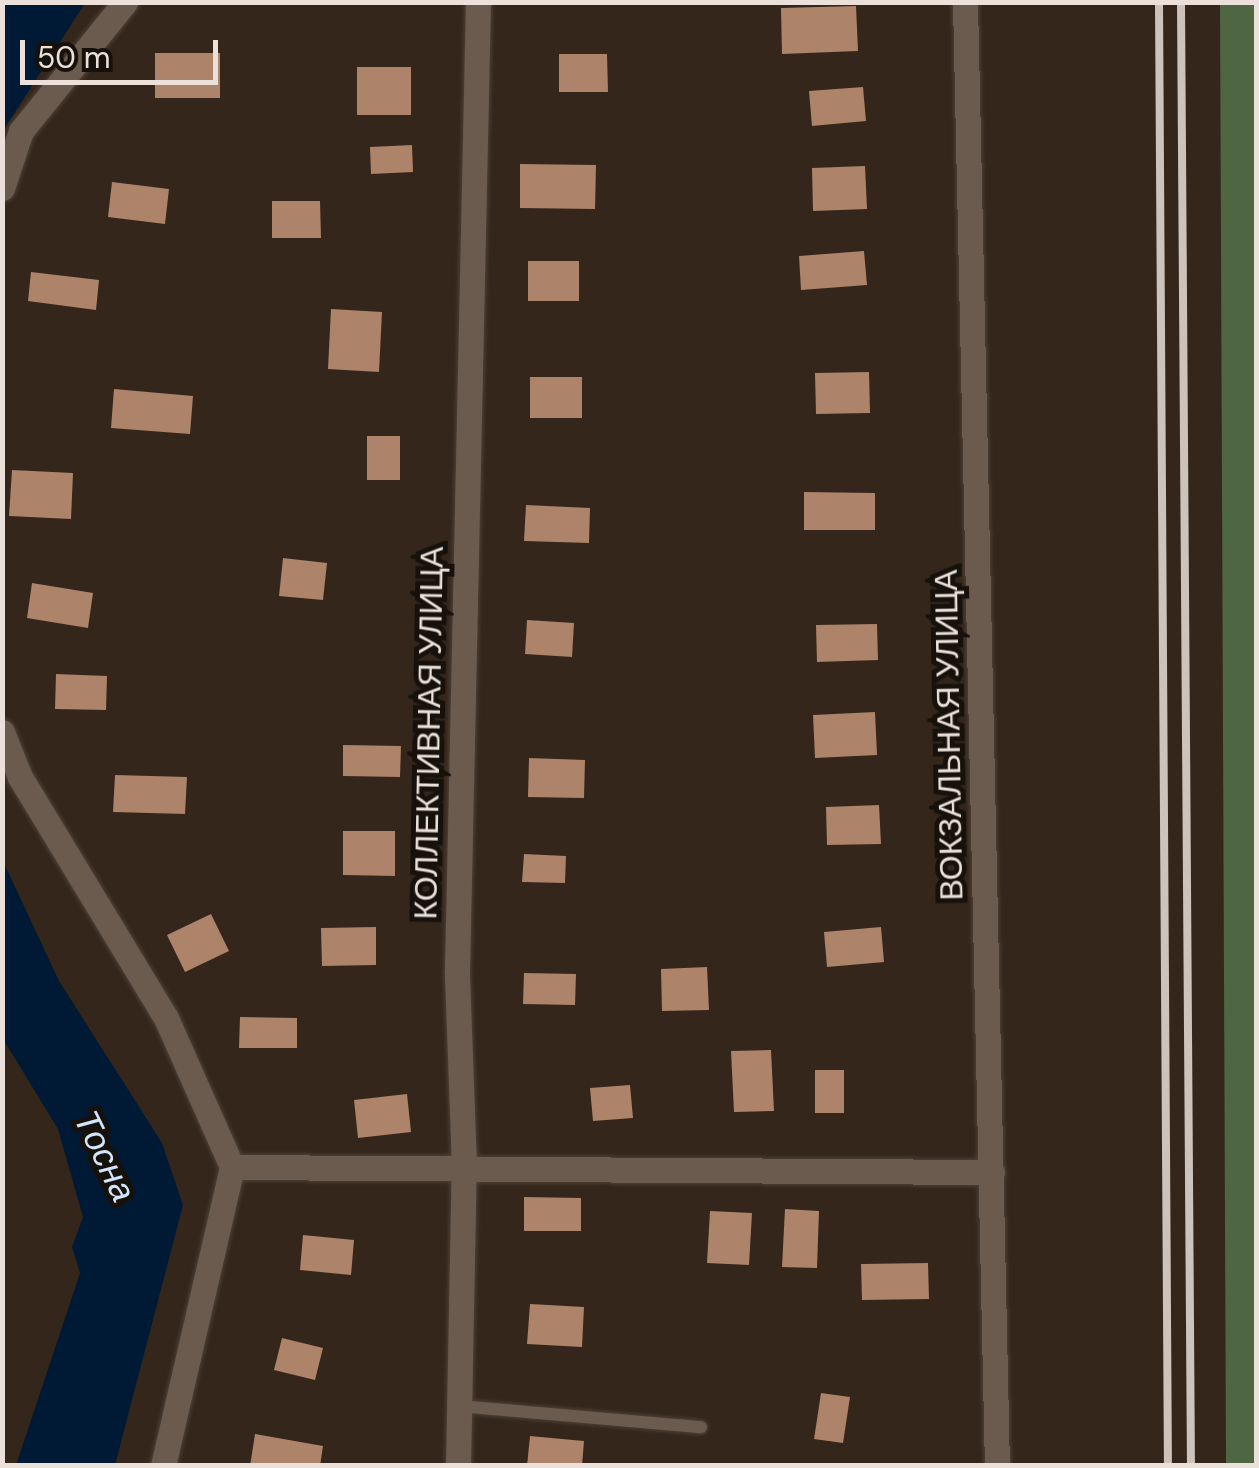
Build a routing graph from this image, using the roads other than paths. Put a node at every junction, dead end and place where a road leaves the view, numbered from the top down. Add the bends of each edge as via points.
1 (124, 2) edge
2 (478, 2) edge
3 (964, 2) edge
4 (2, 188) edge
5 (2, 732) edge
6 (232, 1166) junction
7 (464, 1166) junction
8 (992, 1172) junction
9 (459, 1406) junction
10 (701, 1426) dead end
11 (163, 1466) edge
12 (458, 1466) edge
13 (997, 1466) edge

1 - 4 street via 20,130
2 - 7 street, КОЛЛЕКТИВНАЯ УЛИЦА via 457,971
3 - 8 street, ВОКЗАЛЬНАЯ УЛИЦА
5 - 6 street via 20,777 166,1018
6 - 7 street
6 - 11 street
7 - 8 street
7 - 9 street, КОЛЛЕКТИВНАЯ УЛИЦА
8 - 13 street, ВОКЗАЛЬНАЯ УЛИЦА
9 - 10 lane
9 - 12 street, КОЛЛЕКТИВНАЯ УЛИЦА

